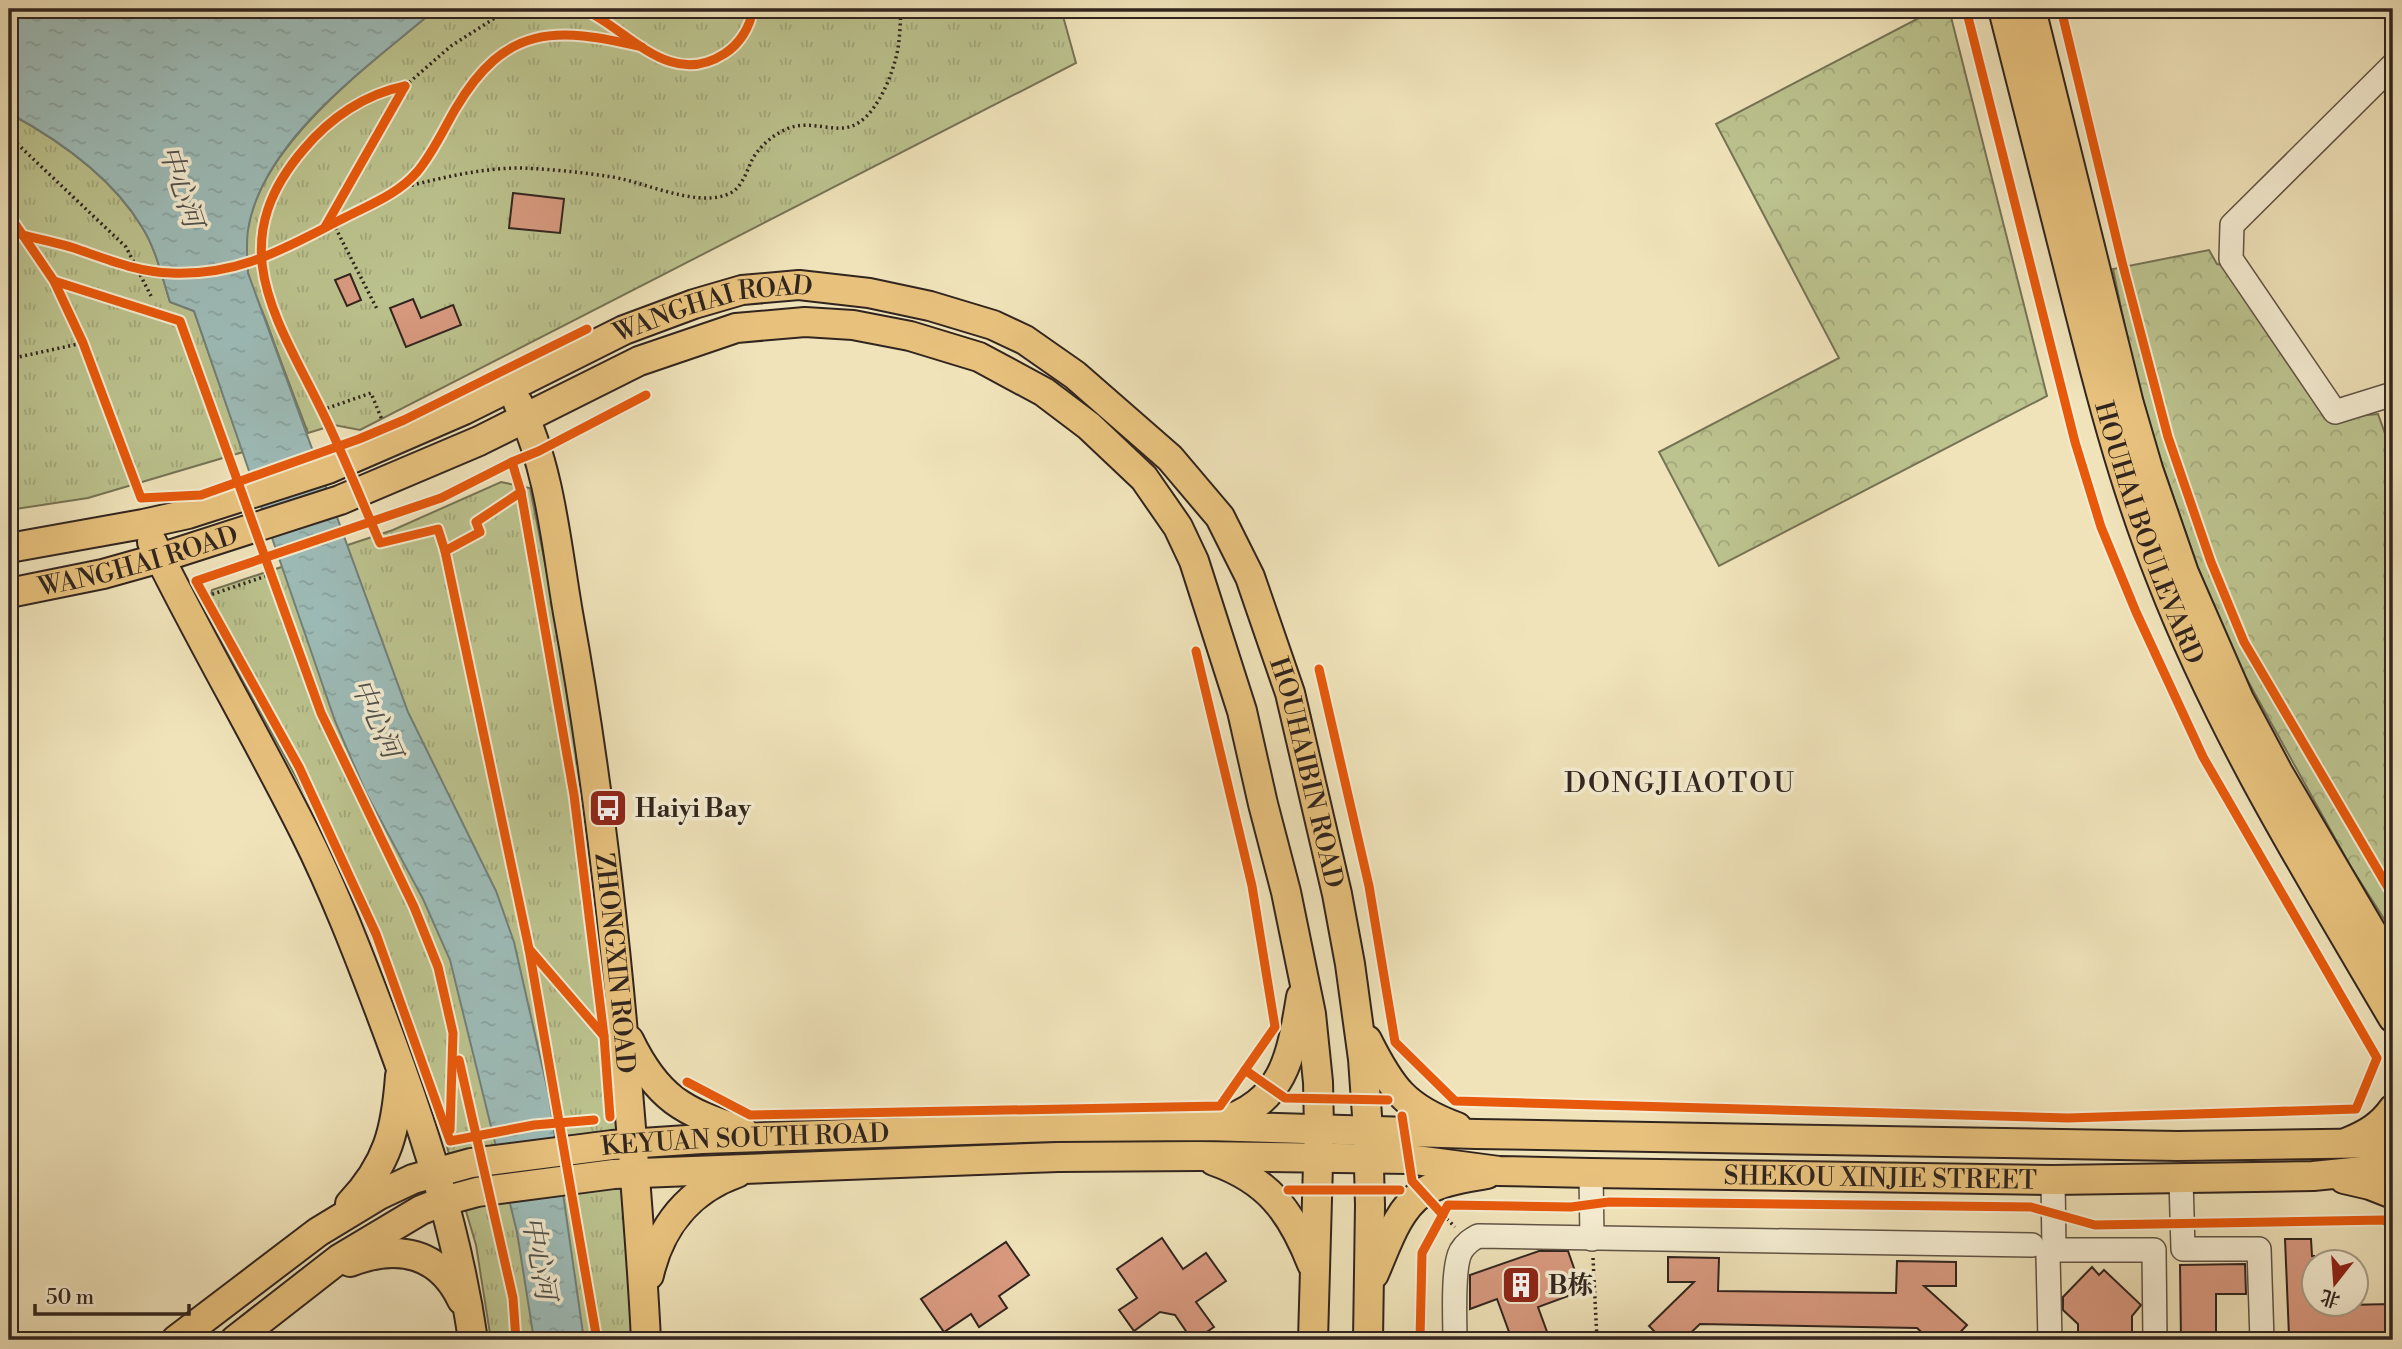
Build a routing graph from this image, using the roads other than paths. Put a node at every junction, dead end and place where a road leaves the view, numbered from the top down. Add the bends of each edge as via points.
1 (2003, 9) edge
2 (2031, 9) edge
3 (2393, 65) edge
4 (993, 326) joint
5 (979, 357) joint
6 (511, 388) junction
7 (2393, 394) edge
8 (526, 419) junction
9 (142, 511) junction
10 (9, 548) edge
11 (160, 558) junction
12 (9, 593) edge
13 (2393, 968) edge
14 (1304, 974) junction
15 (2393, 1018) edge
16 (1359, 1024) junction
17 (623, 1027) junction
18 (401, 1066) junction
19 (2393, 1109) edge
20 (1207, 1126) junction
21 (1320, 1129) junction
22 (1368, 1130) junction
23 (1476, 1135) junction
24 (762, 1136) junction
25 (2393, 1143) edge
26 (632, 1144) junction
27 (2340, 1145) junction
28 (1198, 1156) junction
29 (1318, 1158) junction
30 (1369, 1158) junction
31 (754, 1167) junction
32 (2393, 1168) edge
33 (1499, 1171) junction
34 (436, 1172) junction
35 (635, 1173) junction
36 (1591, 1174) junction
37 (2314, 1177) junction
38 (2181, 1179) junction
39 (2053, 1180) junction
40 (2393, 1194) edge
41 (444, 1200) junction
42 (318, 1232) junction
43 (1592, 1239) junction
44 (2043, 1247) junction
45 (1316, 1273) junction
46 (318, 1275) junction
47 (1369, 1286) junction
48 (645, 1310) junction
49 (471, 1329) edge
50 (176, 1340) edge
51 (235, 1340) edge
52 (646, 1340) edge
53 (1313, 1340) edge
54 (1368, 1340) edge
55 (1455, 1340) edge
56 (2050, 1340) edge
57 (2155, 1340) edge
58 (2262, 1340) edge

1 - 15 main road, HOUHAI BOULEVARD via 2105,408 2161,579 2218,709 2257,783
2 - 13 main road, HOUHAI BOULEVARD via 2129,404 2183,573 2239,699
3 - 7 lane via 2232,225 2231,259 2335,412
4 - 6 main road, WANGHAI ROAD via 869,293 799,285 742,290 624,330
4 - 16 main road, HOUHAIBIN ROAD via 1025,340 1075,375 1170,458 1220,517 1250,577 1290,693 1337,894
5 - 8 main road, WANGHAI ROAD via 853,325 805,322 736,328 639,361
5 - 14 main road, HOUHAIBIN ROAD via 1044,393 1089,426 1144,478 1178,527 1194,561 1242,711
6 - 8 main road, ZHONGXIN ROAD
6 - 9 main road, WANGHAI ROAD via 328,469 188,514
8 - 11 main road, WANGHAI ROAD via 340,500
8 - 17 main road, ZHONGXIN ROAD via 539,451 581,683
9 - 10 main road, WANGHAI ROAD
9 - 11 main road
11 - 12 main road, WANGHAI ROAD
11 - 18 main road via 306,836 355,945
14 - 20 main road via 1290,1053 1273,1090 1249,1110
14 - 21 main road, HOUHAIBIN ROAD
16 - 22 main road, HOUHAIBIN ROAD
16 - 23 main road via 1402,1097 1422,1112
17 - 24 main road via 645,1071 671,1099 707,1119
17 - 26 main road, ZHONGXIN ROAD
18 - 34 main road
18 - 42 main road via 394,1129 384,1157 359,1195
19 - 27 main road via 2366,1134
20 - 21 main road, KEYUAN SOUTH ROAD
20 - 24 main road, KEYUAN SOUTH ROAD
21 - 22 main road, KEYUAN SOUTH ROAD
21 - 29 main road, HOUHAIBIN ROAD
22 - 23 main road, SHEKOU XINJIE STREET
22 - 30 main road, HOUHAIBIN ROAD
23 - 27 main road, SHEKOU XINJIE STREET
24 - 26 main road, KEYUAN SOUTH ROAD
25 - 27 main road, SHEKOU XINJIE STREET
26 - 34 main road, KEYUAN SOUTH ROAD via 471,1163
26 - 35 main road, ZHONGXIN ROAD
28 - 29 main road, KEYUAN SOUTH ROAD
28 - 31 main road, KEYUAN SOUTH ROAD
28 - 45 main road via 1241,1172 1269,1192 1292,1220
29 - 30 main road, KEYUAN SOUTH ROAD
29 - 45 main road, HOUHAIBIN ROAD
30 - 33 main road, SHEKOU XINJIE STREET
30 - 47 main road, HOUHAIBIN ROAD
31 - 35 main road, KEYUAN SOUTH ROAD
31 - 48 main road via 712,1184 679,1211 655,1254
32 - 37 main road, SHEKOU XINJIE STREET
33 - 36 main road, SHEKOU XINJIE STREET
33 - 47 main road via 1423,1193 1393,1231
34 - 41 main road
34 - 42 main road, KEYUAN SOUTH ROAD via 379,1195
35 - 41 main road, KEYUAN SOUTH ROAD
35 - 48 main road, ZHONGXIN ROAD
36 - 39 main road, SHEKOU XINJIE STREET
36 - 43 lane
37 - 38 main road, SHEKOU XINJIE STREET
37 - 40 main road via 2357,1182
38 - 39 main road, SHEKOU XINJIE STREET
38 - 58 lane via 2183,1249 2259,1249
39 - 44 lane
41 - 46 main road, KEYUAN SOUTH ROAD via 365,1242
41 - 49 main road
42 - 50 main road, KEYUAN SOUTH ROAD
43 - 44 lane
43 - 55 lane via 1478,1236 1468,1242 1456,1267
44 - 56 lane via 2048,1256
44 - 57 lane via 2154,1250
45 - 53 main road, HOUHAIBIN ROAD
46 - 49 main road via 375,1255 421,1256 453,1284
46 - 51 main road, KEYUAN SOUTH ROAD
47 - 54 main road, HOUHAIBIN ROAD
48 - 52 main road, ZHONGXIN ROAD

